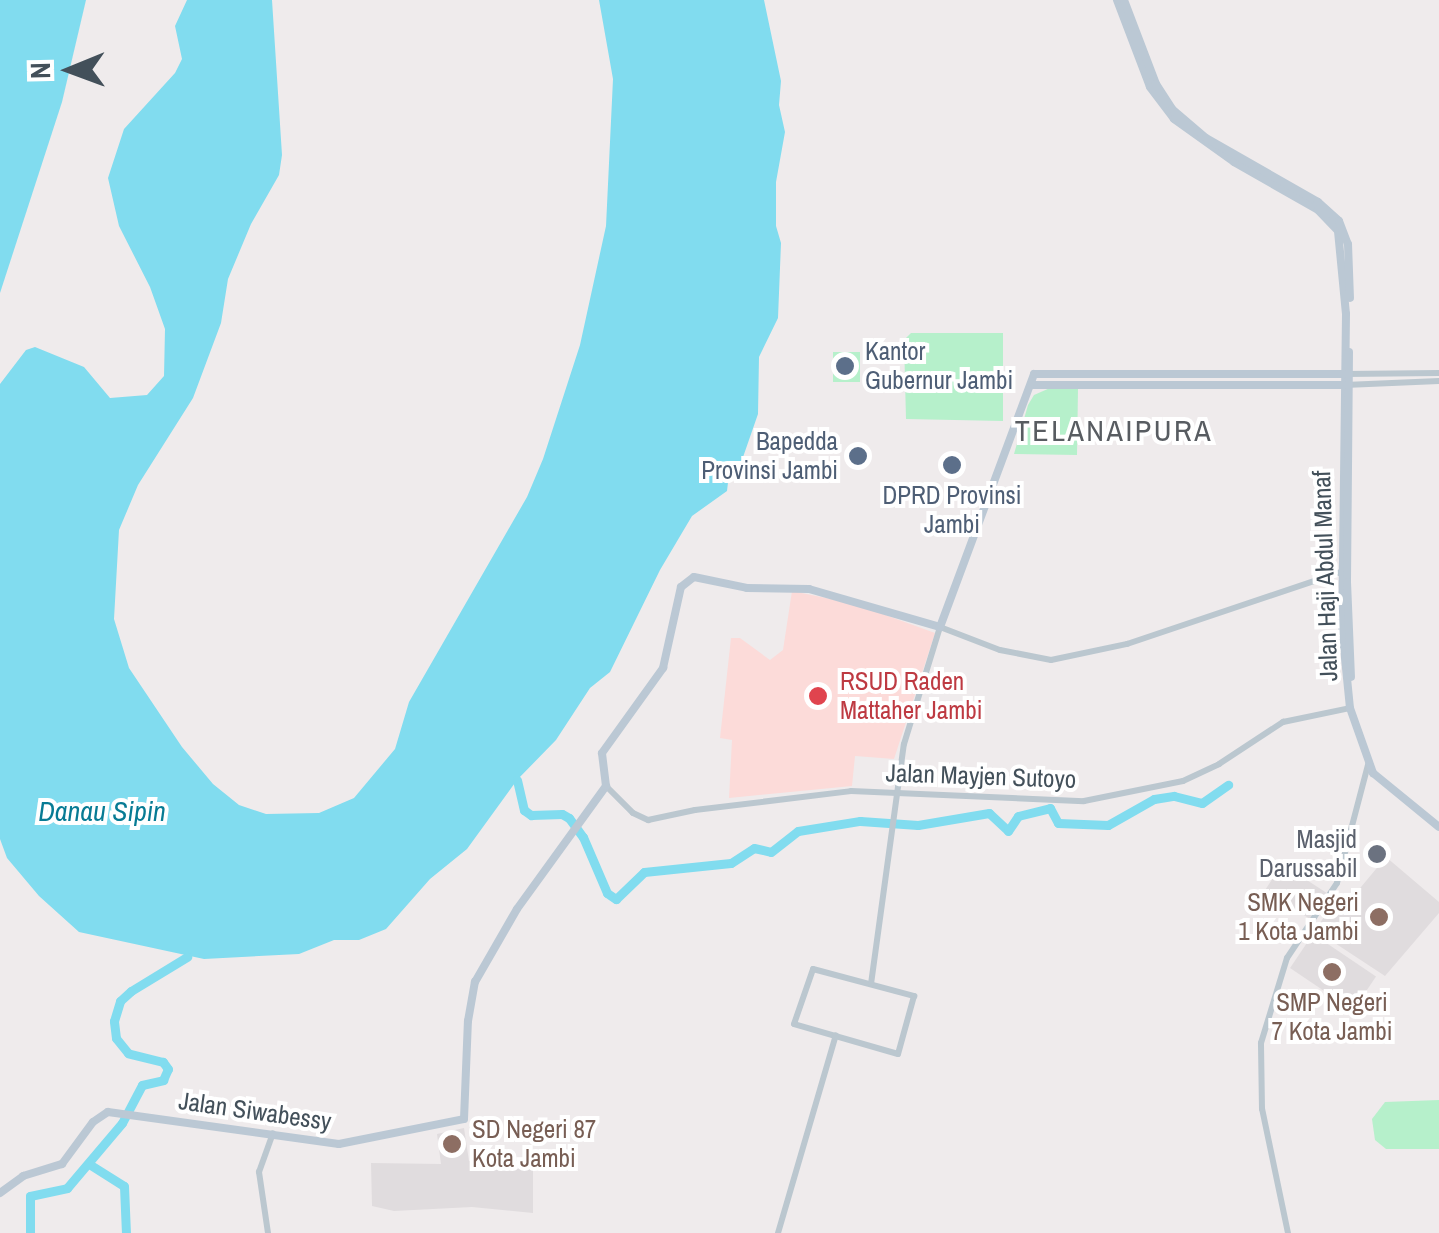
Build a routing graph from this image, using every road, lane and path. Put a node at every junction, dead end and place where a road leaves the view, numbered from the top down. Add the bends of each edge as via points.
1 (1121, 0) edge
2 (1439, 373) edge
3 (1347, 374) junction
4 (1439, 381) edge
5 (1033, 385) junction
6 (1347, 385) junction
7 (1344, 541) junction
8 (1341, 572) junction
9 (940, 627) junction
10 (1350, 708) junction
11 (1368, 762) junction
12 (606, 786) junction
13 (896, 791) junction
14 (1439, 825) edge
15 (871, 984) junction
16 (836, 1035) junction
17 (273, 1133) junction
18 (0, 1192) edge
19 (268, 1233) edge
20 (778, 1233) edge
21 (1288, 1233) edge

1 - 3 main road, Jalan Haji Abdul Manaf via 1172,109 1206,138 1318,202 1344,229 1350,262
2 - 3 street
3 - 5 main road via 1034,374
3 - 6 main road, Jalan Haji Abdul Manaf
4 - 6 street
5 - 6 main road
5 - 9 main road
6 - 7 main road, Jalan Haji Abdul Manaf
7 - 8 main road, Jalan Haji Abdul Manaf
7 - 11 main road, Jalan Haji Abdul Manaf via 1350,658
8 - 9 street via 1127,644 1051,660
8 - 10 main road, Jalan Haji Abdul Manaf
9 - 12 main road via 830,593 694,578 675,600 663,668 602,753
9 - 13 street
10 - 11 main road, Jalan Haji Abdul Manaf
10 - 13 street, Jalan Mayjen Sutoyo via 1284,722 1206,772 1126,795 1054,803
11 - 14 main road via 1386,787
11 - 21 street via 1337,883 1287,958 1261,1042 1262,1109
12 - 13 street, Jalan Mayjen Sutoyo via 648,820
12 - 17 main road, Jalan Siwabessy via 517,909 475,982 464,1120 349,1144
13 - 15 street
15 - 16 street via 809,971 794,1024
15 - 16 street via 914,996 898,1054
16 - 20 street
17 - 18 main road, Jalan Siwabessy via 114,1112 98,1118 62,1164
17 - 19 street via 260,1172

